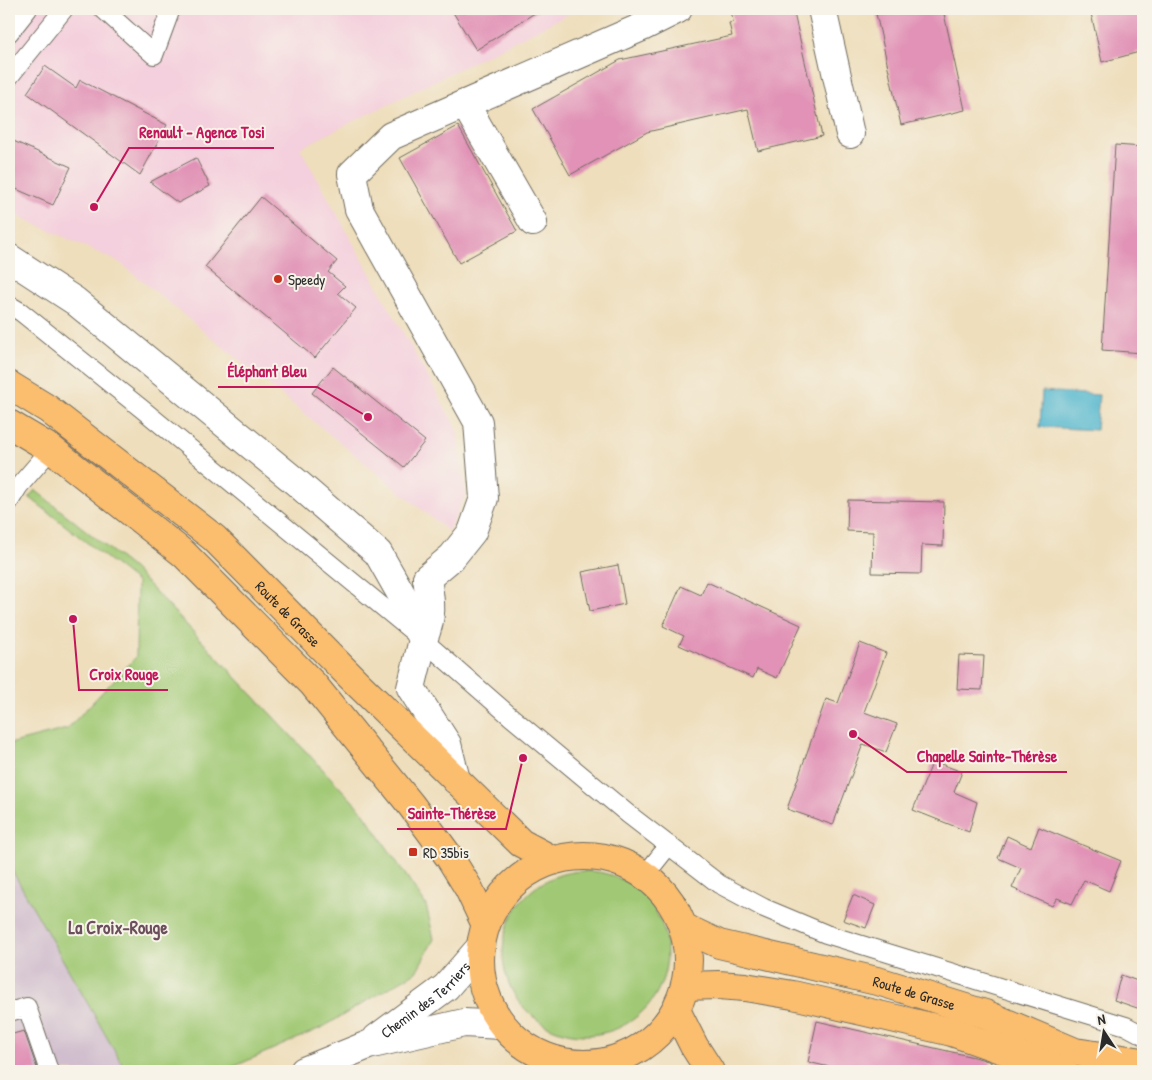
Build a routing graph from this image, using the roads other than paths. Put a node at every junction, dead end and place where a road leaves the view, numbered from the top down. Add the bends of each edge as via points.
1 (28, 9) edge
2 (64, 9) edge
3 (103, 9) edge
4 (172, 9) edge
5 (678, 9) edge
6 (822, 9) edge
7 (9, 33) edge
8 (9, 77) edge
9 (465, 104) junction
10 (850, 134) dead end
11 (533, 222) dead end
12 (9, 258) edge
13 (9, 305) edge
14 (9, 386) edge
15 (9, 424) edge
16 (51, 449) junction
17 (9, 502) edge
18 (385, 565) junction
19 (427, 578) junction
20 (423, 640) junction
21 (456, 780) junction
22 (669, 845) junction
23 (553, 860) junction
24 (645, 875) junction
25 (684, 927) junction
26 (482, 936) junction
27 (680, 998) junction
28 (9, 1012) edge
29 (501, 1025) junction
30 (1143, 1035) edge
31 (368, 1045) junction
32 (1143, 1062) edge
33 (341, 1064) edge
34 (607, 1067) edge
35 (49, 1071) edge
36 (304, 1071) edge
37 (710, 1071) edge
38 (1063, 1071) edge

1 - 7 lane
2 - 8 lane
3 - 4 lane via 154,55
5 - 9 street
6 - 10 street
9 - 11 street
9 - 19 street via 391,136 352,174 359,209 478,422 484,498 472,532 452,558
12 - 18 street via 75,301 359,536 378,553
13 - 20 lane
14 - 21 main road, Route de Grasse via 48,409 214,538
15 - 16 main road
16 - 17 lane
16 - 26 main road via 184,554 313,684 450,858 468,890
18 - 19 street
18 - 20 street
19 - 20 street via 431,613
20 - 21 street via 411,688 447,744
20 - 22 lane via 510,716
21 - 23 main road, Route de Grasse via 520,843
22 - 24 lane
22 - 30 lane via 719,884 764,908 826,934 1126,1026
23 - 24 main road via 585,855 616,861
23 - 26 main road via 531,869 512,884 496,902
24 - 25 main road via 668,898
25 - 27 main road via 688,957
25 - 32 main road, Route de Grasse via 719,944 881,982 986,1014 1075,1052
26 - 29 main road via 482,989
26 - 31 street, Chemin des Terriers via 446,987
27 - 34 main road via 657,1035
27 - 37 main road via 694,1046
27 - 38 main road, Route de Grasse via 718,985 793,995 952,1032
28 - 35 lane via 27,1007
29 - 31 street, Chemin des Terriers via 464,1023
29 - 34 main road via 529,1050 564,1063
31 - 33 street, Chemin des Terriers
33 - 36 street, Chemin des Terriers

